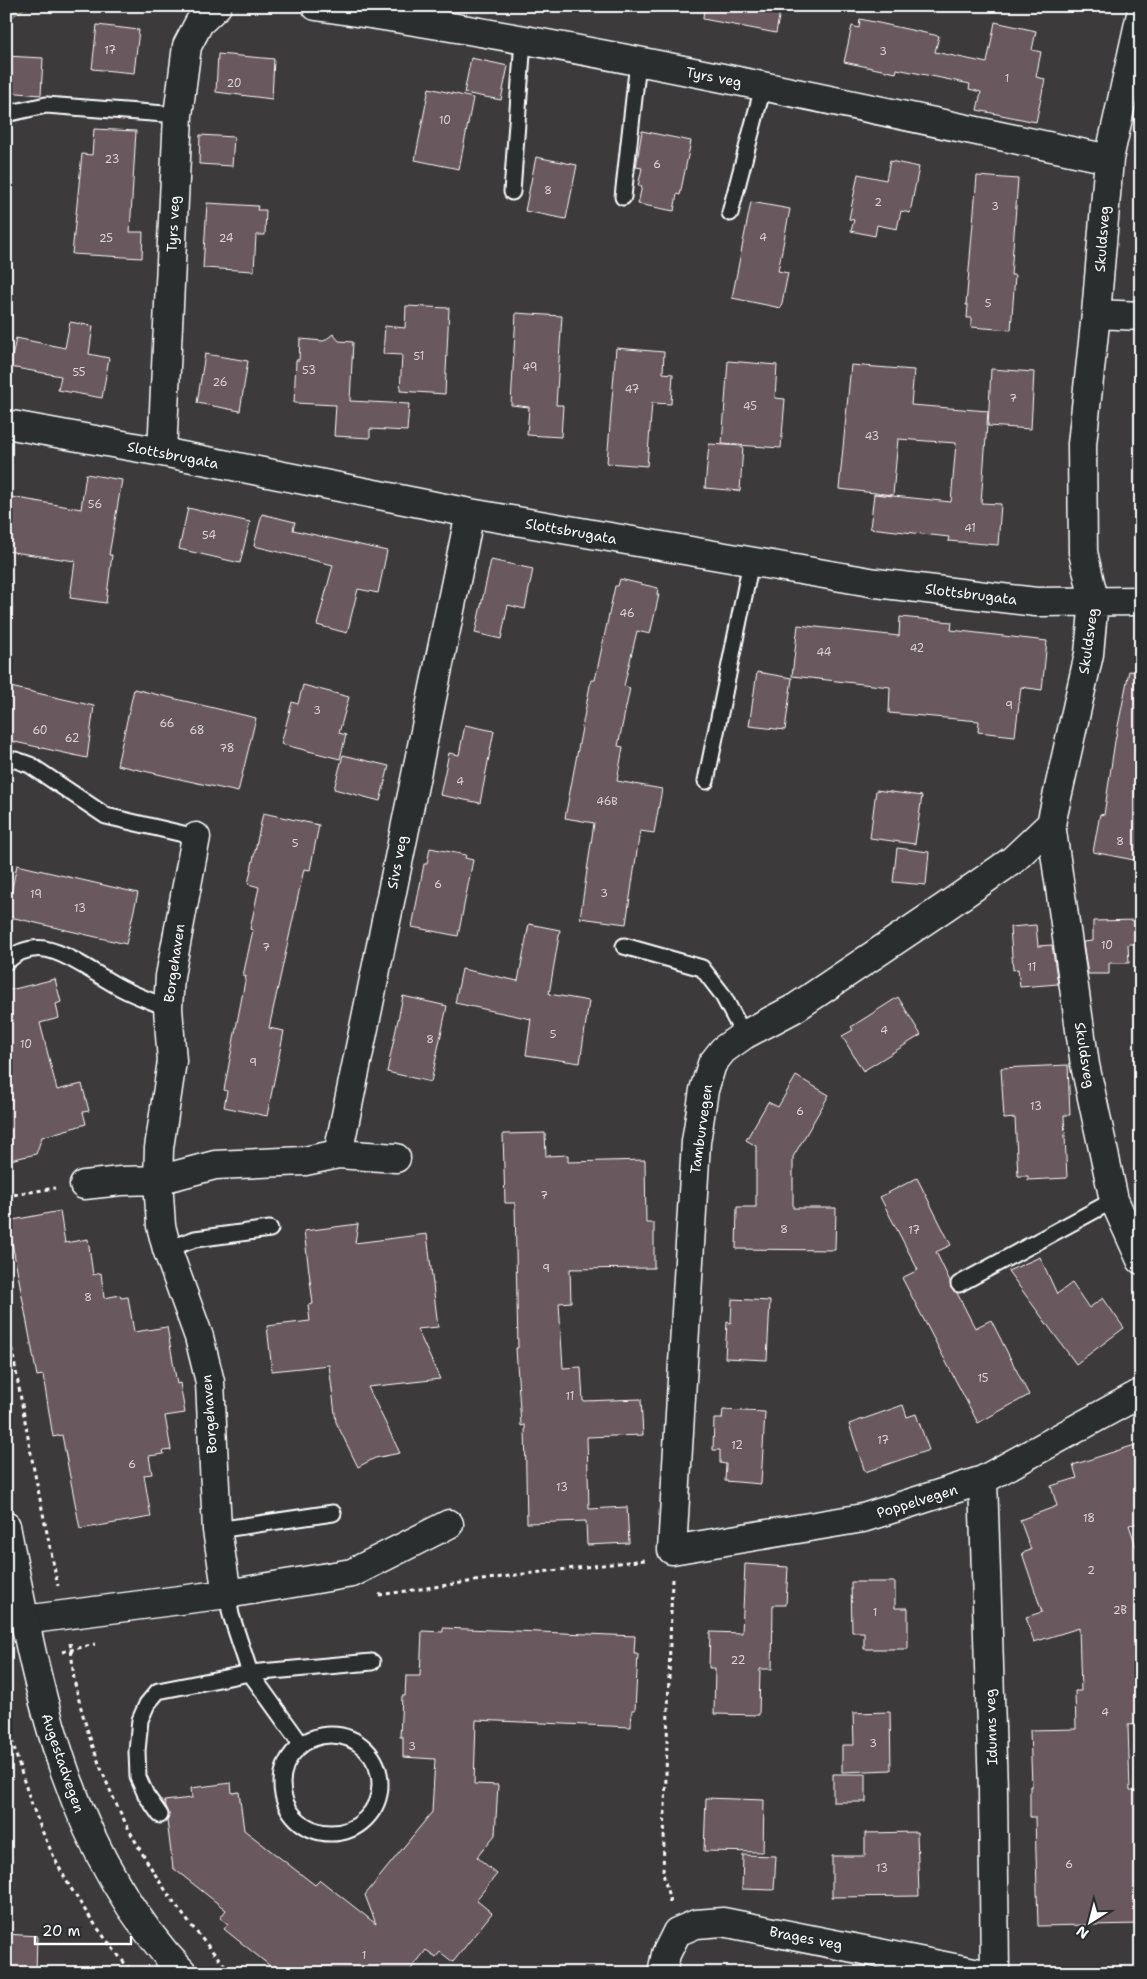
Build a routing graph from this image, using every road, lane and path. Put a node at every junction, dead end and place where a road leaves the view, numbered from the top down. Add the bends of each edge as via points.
1 (217, 6) edge
2 (316, 6) edge
3 (413, 13) edge
4 (1141, 14) edge
5 (523, 40) junction
6 (638, 62) junction
7 (763, 87) junction
8 (6, 114) edge
9 (178, 115) junction
10 (1109, 159) junction
11 (512, 192) dead end
12 (622, 198) dead end
13 (730, 214) dead end
14 (1096, 314) junction
15 (1141, 316) edge
16 (6, 424) edge
17 (162, 452) junction
18 (470, 513) junction
19 (751, 562) junction
20 (1094, 600) junction
21 (1141, 601) edge
22 (6, 760) edge
23 (706, 781) dead end
24 (1051, 824) junction
25 (196, 837) joint
26 (624, 946) dead end
27 (6, 962) edge
28 (168, 1008) junction
29 (744, 1036) junction
30 (338, 1154) junction
31 (396, 1158) dead end
32 (158, 1180) junction
33 (84, 1185) joint
34 (6, 1196) edge
35 (1114, 1200) junction
36 (270, 1229) dead end
37 (167, 1249) junction
38 (1141, 1260) edge
39 (959, 1284) dead end
40 (6, 1317) edge
41 (1141, 1393) edge
42 (983, 1480) junction
43 (333, 1513) dead end
44 (448, 1524) dead end
45 (6, 1526) edge
46 (217, 1530) junction
47 (672, 1550) junction
48 (226, 1594) junction
49 (64, 1616) junction
50 (24, 1620) junction
51 (372, 1662) dead end
52 (250, 1672) junction
53 (6, 1718) edge
54 (301, 1744) junction
55 (160, 1815) dead end
56 (676, 1932) junction
57 (133, 1973) edge
58 (183, 1973) edge
59 (232, 1973) edge
60 (662, 1973) edge
61 (979, 1973) edge
62 (995, 1973) edge

1 - 9 street, Tyrs veg via 199,23 187,46
2 - 3 street, Tyrs veg
3 - 5 street, Tyrs veg
4 - 10 street, Skuldsveg
5 - 6 street, Tyrs veg
5 - 11 lane
6 - 7 street, Tyrs veg
6 - 12 lane
7 - 10 street, Tyrs veg
7 - 13 lane
8 - 9 lane via 46,105
9 - 17 street, Tyrs veg
10 - 14 street, Skuldsveg
14 - 15 street
14 - 20 street, Skuldsveg via 1082,444 1083,552
16 - 17 street, Slottsbrugata
17 - 18 street, Slottsbrugata
18 - 19 street, Slottsbrugata
18 - 30 street, Sivs veg
19 - 20 street, Slottsbrugata via 876,583 1036,602
19 - 23 lane
20 - 21 street, Slottsbrugata
20 - 24 street, Skuldsveg via 1089,654
22 - 25 lane via 30,765 106,816
24 - 29 street, Tamburvegen via 1013,860 945,907 795,1008
24 - 35 street, Skuldsveg via 1086,1065
25 - 28 street, Borgehaven via 171,966
26 - 29 lane via 702,968 722,994
27 - 28 lane via 30,949 46,950 122,989
28 - 32 street, Borgehaven via 172,1061 159,1148
29 - 47 street, Tamburvegen via 723,1050 712,1064 702,1098 696,1142
30 - 31 street
30 - 32 street via 305,1161 215,1165
32 - 33 street
32 - 37 street, Borgehaven via 161,1226
33 - 34 path
35 - 38 street, Skuldsveg
35 - 39 lane
36 - 37 lane via 195,1239
37 - 46 street, Borgehaven via 199,1337 210,1382
40 - 49 path
41 - 42 street, Poppelvegen
42 - 47 street, Poppelvegen via 863,1518
42 - 62 street, Idunns veg
43 - 46 lane
44 - 48 street via 352,1573
45 - 50 street, Augestadvegen
46 - 48 street, Borgehaven
47 - 56 path via 663,1873
48 - 49 street
48 - 52 lane
49 - 50 street
49 - 59 path via 75,1687 88,1733 129,1833 177,1906
50 - 58 street, Augestadvegen via 58,1758 79,1810 100,1856 130,1908
51 - 52 lane
52 - 54 lane
52 - 55 lane via 158,1691 146,1704 140,1720 138,1777
53 - 57 path via 23,1780 54,1858
54 - 54 lane via 291,1753 281,1778 284,1798 293,1816 320,1832 336,1833 365,1820 378,1799 380,1774 374,1759 349,1737 333,1734 316,1736
56 - 60 street
56 - 61 street, Brages veg via 696,1924 723,1922

